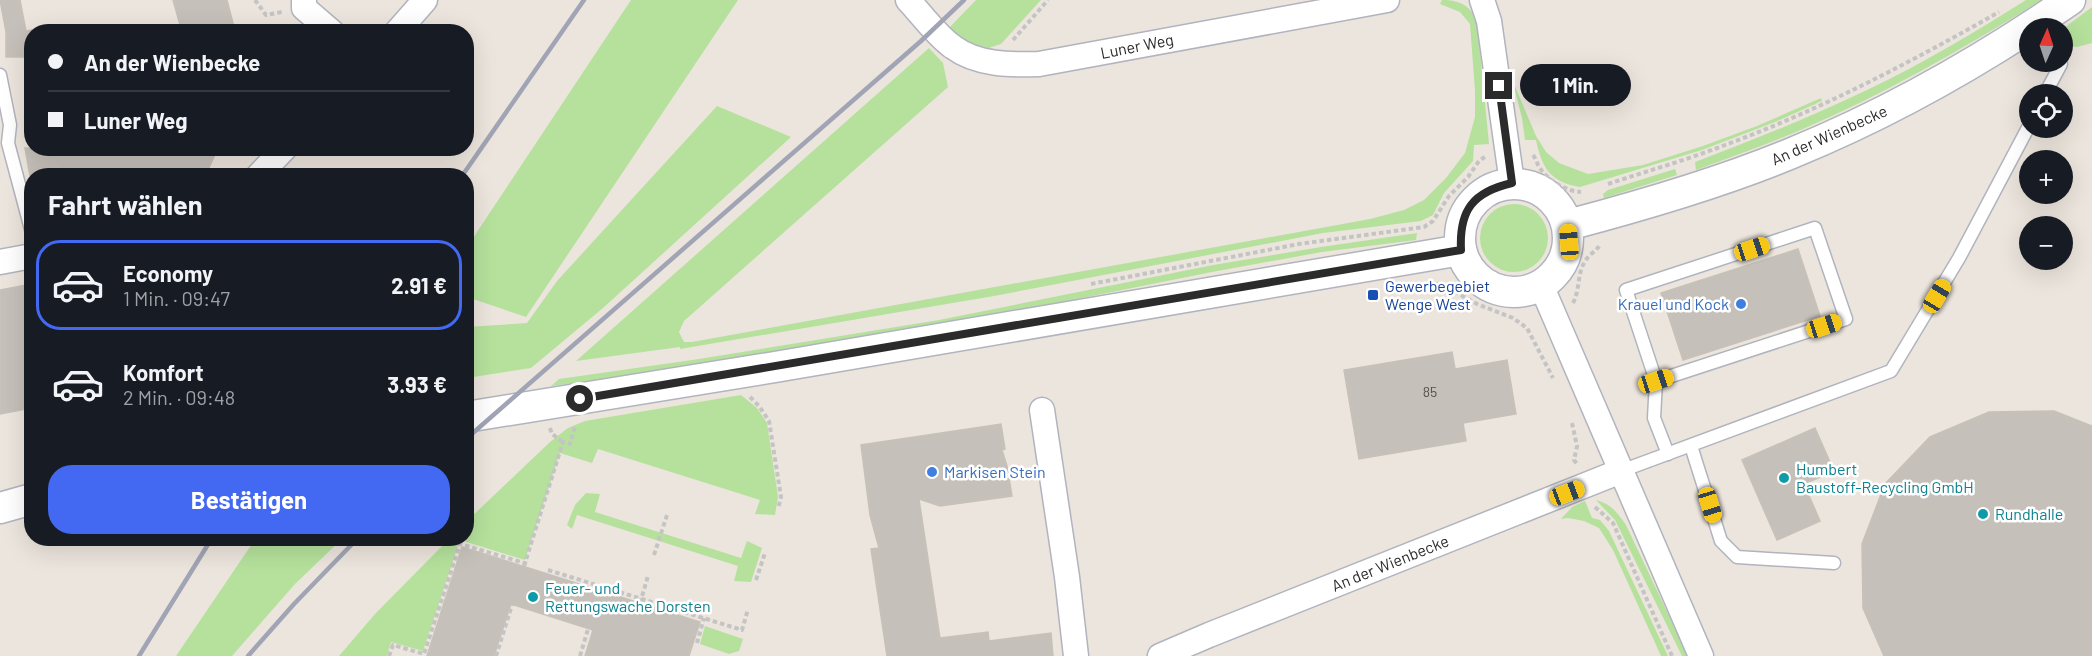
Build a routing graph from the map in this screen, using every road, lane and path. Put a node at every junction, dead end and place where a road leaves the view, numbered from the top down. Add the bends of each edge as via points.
1 (255, 0) edge
2 (425, 0) edge
3 (908, 0) edge
4 (1048, 0) edge
5 (1387, 0) edge
6 (1482, 0) edge
7 (2070, 0) edge
8 (304, 4) edge
9 (1999, 12) dead end
10 (2050, 18) edge
11 (324, 24) edge
12 (404, 24) edge
13 (2019, 38) edge
14 (994, 63) junction
15 (0, 75) edge
16 (2023, 138) edge
17 (1527, 150) dead end
18 (1491, 153) dead end
19 (277, 156) edge
20 (266, 168) edge
21 (1512, 183) junction
22 (1604, 186) dead end
23 (1584, 192) dead end
24 (24, 203) edge
25 (1568, 225) junction
26 (1424, 227) dead end
27 (1603, 236) dead end
28 (1461, 250) junction
29 (24, 258) edge
30 (0, 262) edge
31 (1435, 284) dead end
32 (1541, 285) junction
33 (1570, 307) dead end
34 (1527, 328) dead end
35 (1656, 381) junction
36 (744, 394) dead end
37 (1042, 410) dead end
38 (474, 416) edge
39 (578, 417) dead end
40 (549, 421) dead end
41 (563, 442) junction
42 (1691, 446) junction
43 (1668, 454) junction
44 (1622, 471) junction
45 (24, 501) edge
46 (0, 508) edge
47 (778, 509) dead end
48 (667, 515) dead end
49 (459, 546) edge
50 (466, 546) edge
51 (765, 553) dead end
52 (654, 555) dead end
53 (1834, 564) dead end
54 (548, 570) dead end
55 (648, 576) dead end
56 (756, 580) dead end
57 (641, 601) junction
58 (512, 605) dead end
59 (748, 609) dead end
60 (704, 618) junction
61 (588, 629) dead end
62 (697, 643) dead end
63 (389, 656) edge
64 (496, 656) edge
65 (580, 656) edge
66 (1076, 656) edge
67 (1160, 656) edge
68 (1701, 656) edge

1 - 8 path via 266,15
2 - 12 street
3 - 14 street, Luner Weg via 954,48
4 - 14 path
5 - 14 street, Luner Weg via 1039,64
6 - 21 street via 1489,21
7 - 10 street, An der Wienbecke
8 - 11 street
9 - 22 path via 1800,115 1725,146
13 - 25 street, An der Wienbecke via 1828,138 1718,181
15 - 24 lane via 10,125 8,143
16 - 42 lane via 1959,258 1891,371
17 - 23 path via 1550,179 1564,188
18 - 26 path via 1479,161 1433,221
19 - 20 street
21 - 25 street via 1527,184 1553,199
21 - 28 street via 1493,187 1477,197 1460,231
25 - 32 street via 1565,259
27 - 33 path via 1600,246 1583,264 1577,295
28 - 32 street via 1478,279 1492,288 1526,291
28 - 38 street
29 - 30 street
31 - 34 path via 1442,284
32 - 44 street
35 - 35 lane via 1626,290 1815,228 1846,319
35 - 43 lane via 1654,418
36 - 47 path via 769,421 781,497
37 - 66 street
39 - 41 path via 570,444
40 - 41 path via 552,434
41 - 50 path via 526,565
42 - 43 lane
42 - 53 lane via 1721,541 1737,557
43 - 44 lane
44 - 67 street, An der Wienbecke
44 - 68 street
45 - 46 street
48 - 52 path
49 - 63 path via 424,654 393,645
51 - 56 path
54 - 57 path
55 - 57 path
57 - 60 path
58 - 64 path
59 - 60 path via 742,630
60 - 62 path
61 - 65 path

